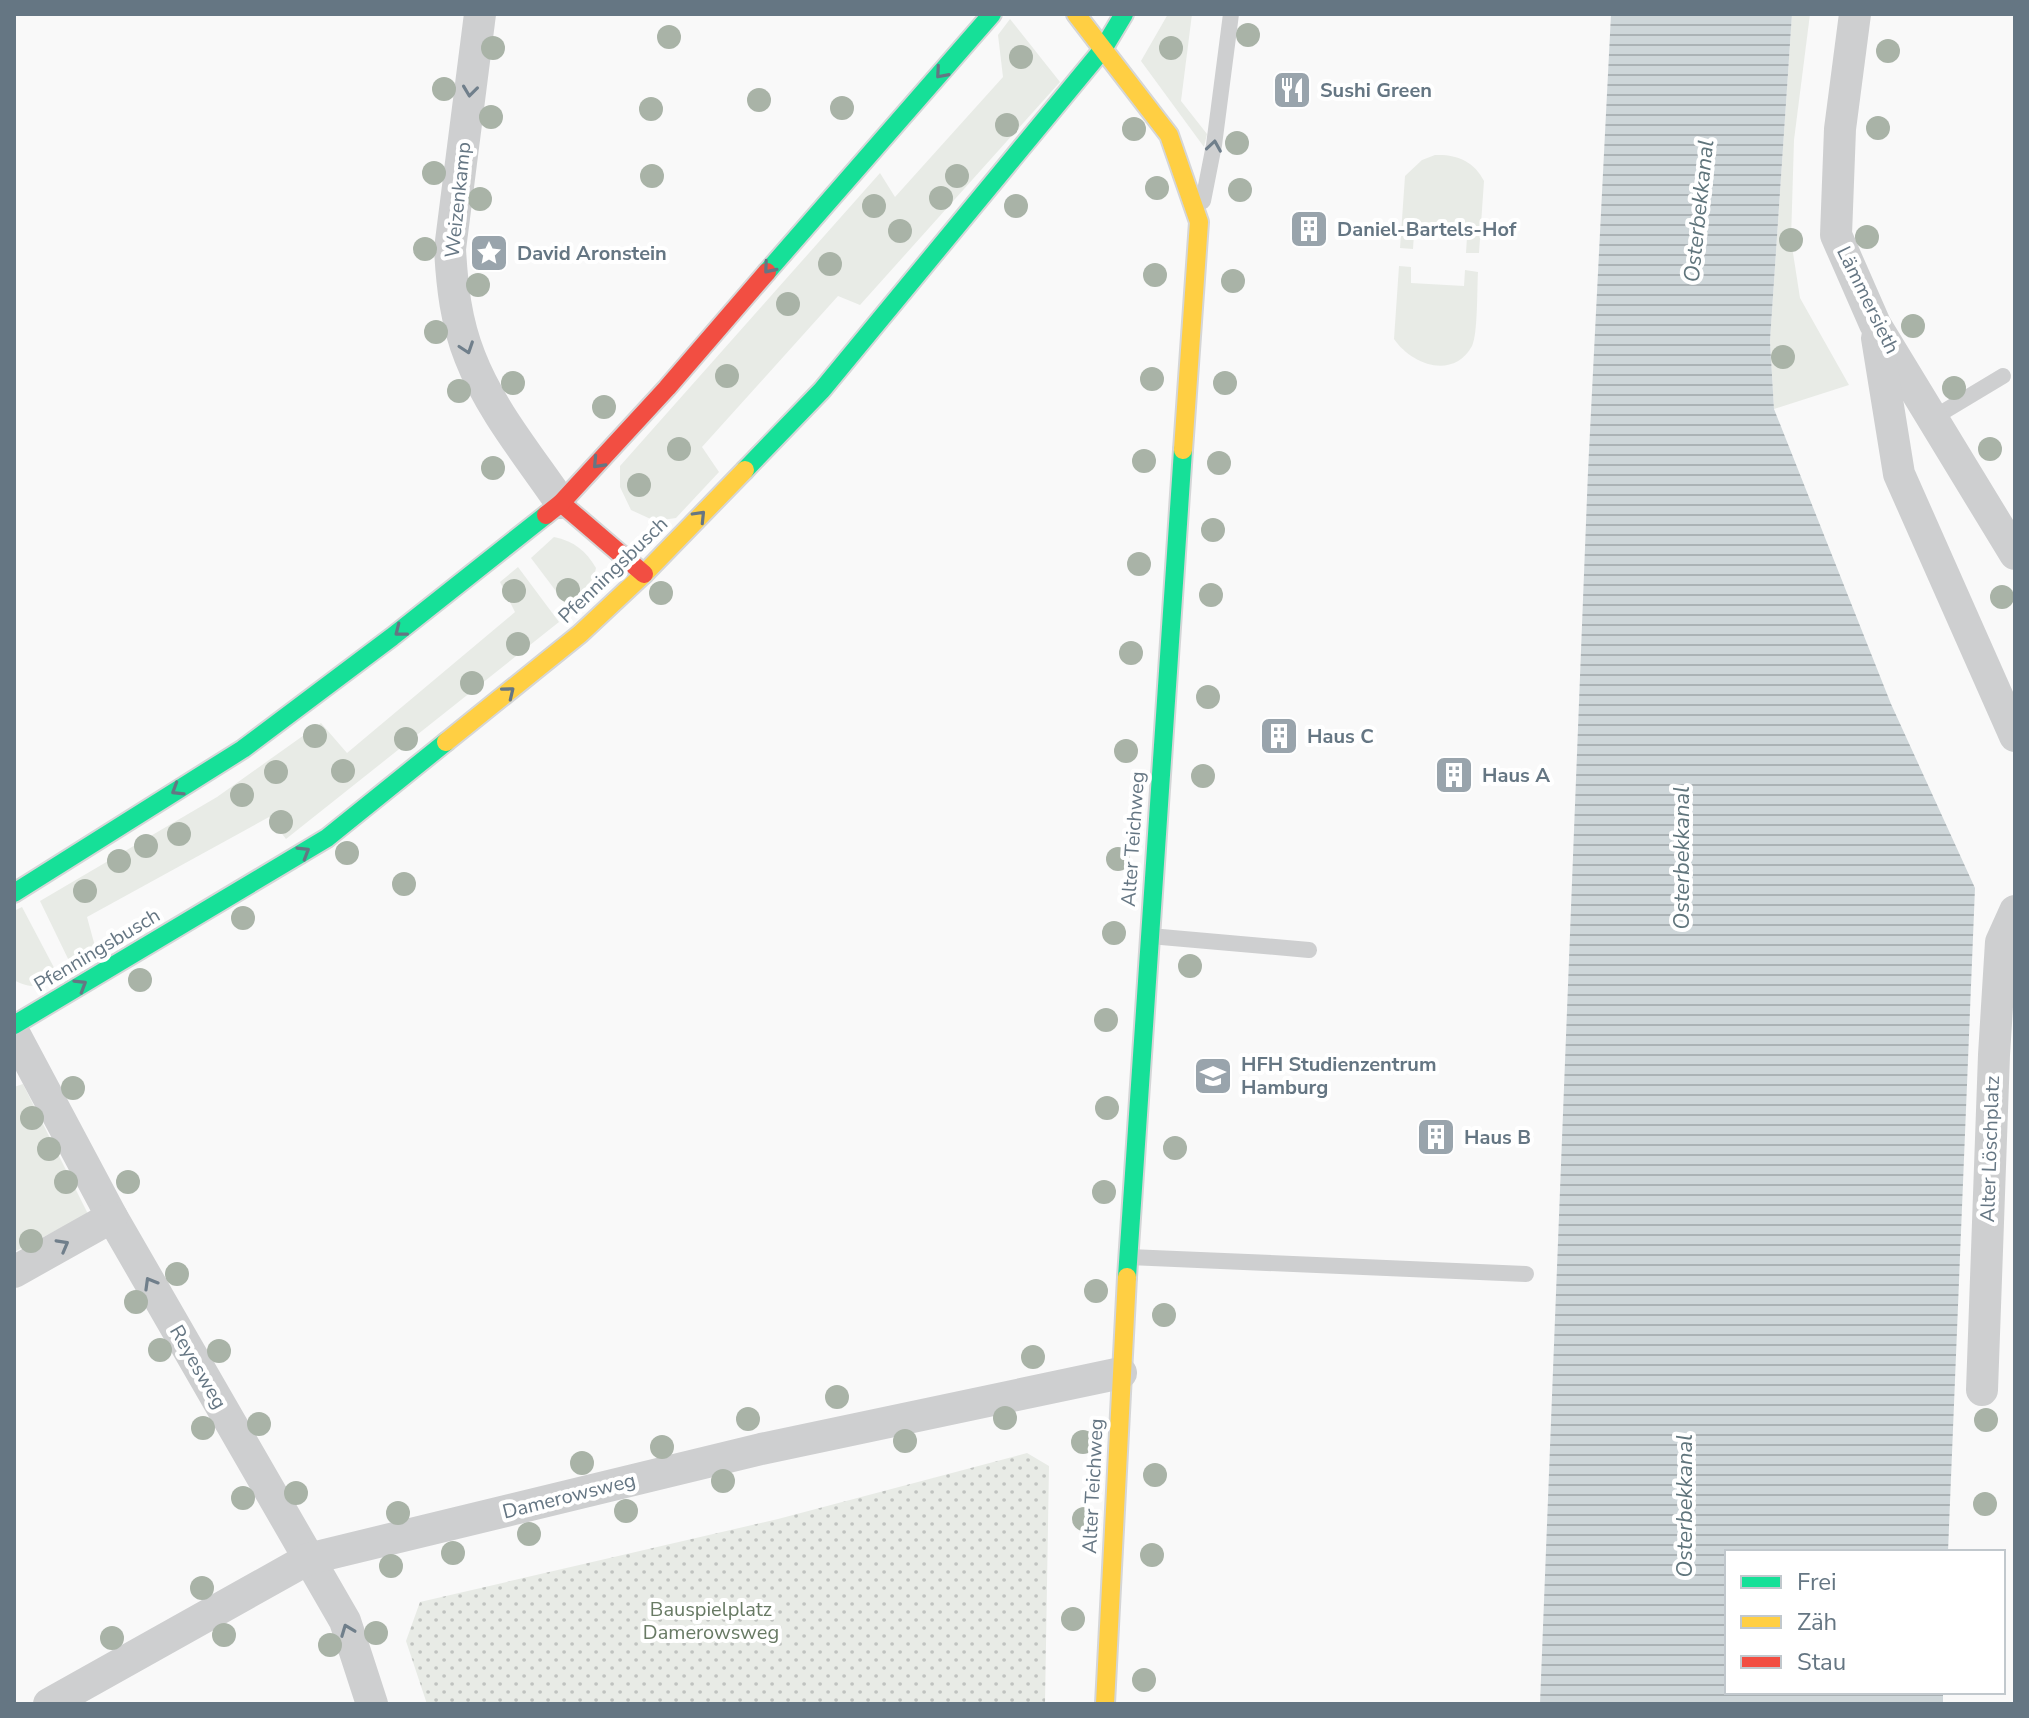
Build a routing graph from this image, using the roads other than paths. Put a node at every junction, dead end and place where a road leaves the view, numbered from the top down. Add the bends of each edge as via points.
1 (480, 14) edge
2 (992, 14) edge
3 (1076, 14) edge
4 (1124, 14) edge
5 (1231, 14) edge
6 (1855, 14) edge
7 (1103, 49) junction
8 (1199, 222) junction
9 (1875, 324) junction
10 (2003, 376) dead end
11 (1933, 418) junction
12 (561, 503) junction
13 (2015, 554) edge
14 (644, 574) junction
15 (2015, 736) edge
16 (14, 893) edge
17 (2015, 911) edge
18 (1149, 935) junction
19 (1309, 950) dead end
20 (14, 1025) edge
21 (14, 1033) edge
22 (112, 1217) junction
23 (1128, 1257) junction
24 (14, 1272) edge
25 (1526, 1274) dead end
26 (1121, 1373) junction
27 (1982, 1390) dead end
28 (308, 1559) junction
29 (49, 1704) edge
30 (372, 1704) edge
31 (1105, 1704) edge

1 -> 12 street, Weizenkamp via 450,249 452,283 471,359
2 -> 12 street
3 - 7 street, Alter Teichweg
4 - 7 street, Pfenningsbusch
8 -> 5 lane
6 - 9 street, Lämmersieth via 1840,129 1836,235
7 - 8 street, Alter Teichweg via 1169,135
14 -> 7 street, Pfenningsbusch via 822,390
8 - 18 street, Alter Teichweg
9 - 11 street, Lämmersieth
9 - 15 street via 1899,474
10 - 11 lane
11 - 13 street, Lämmersieth
12 - 14 street
12 -> 16 street via 243,749
20 -> 14 street, Pfenningsbusch via 327,838 580,634
17 - 27 street, Alter Löschplatz via 2001,942
18 - 19 lane
18 - 23 street, Alter Teichweg
21 - 22 street, Reyesweg
24 -> 22 street
28 -> 22 street, Reyesweg
23 - 25 lane
23 - 26 street, Alter Teichweg
26 - 28 street, Damerowsweg via 761,1449
26 - 31 street, Alter Teichweg
28 - 29 street, Damerowsweg
30 -> 28 street, Reyesweg via 345,1621

